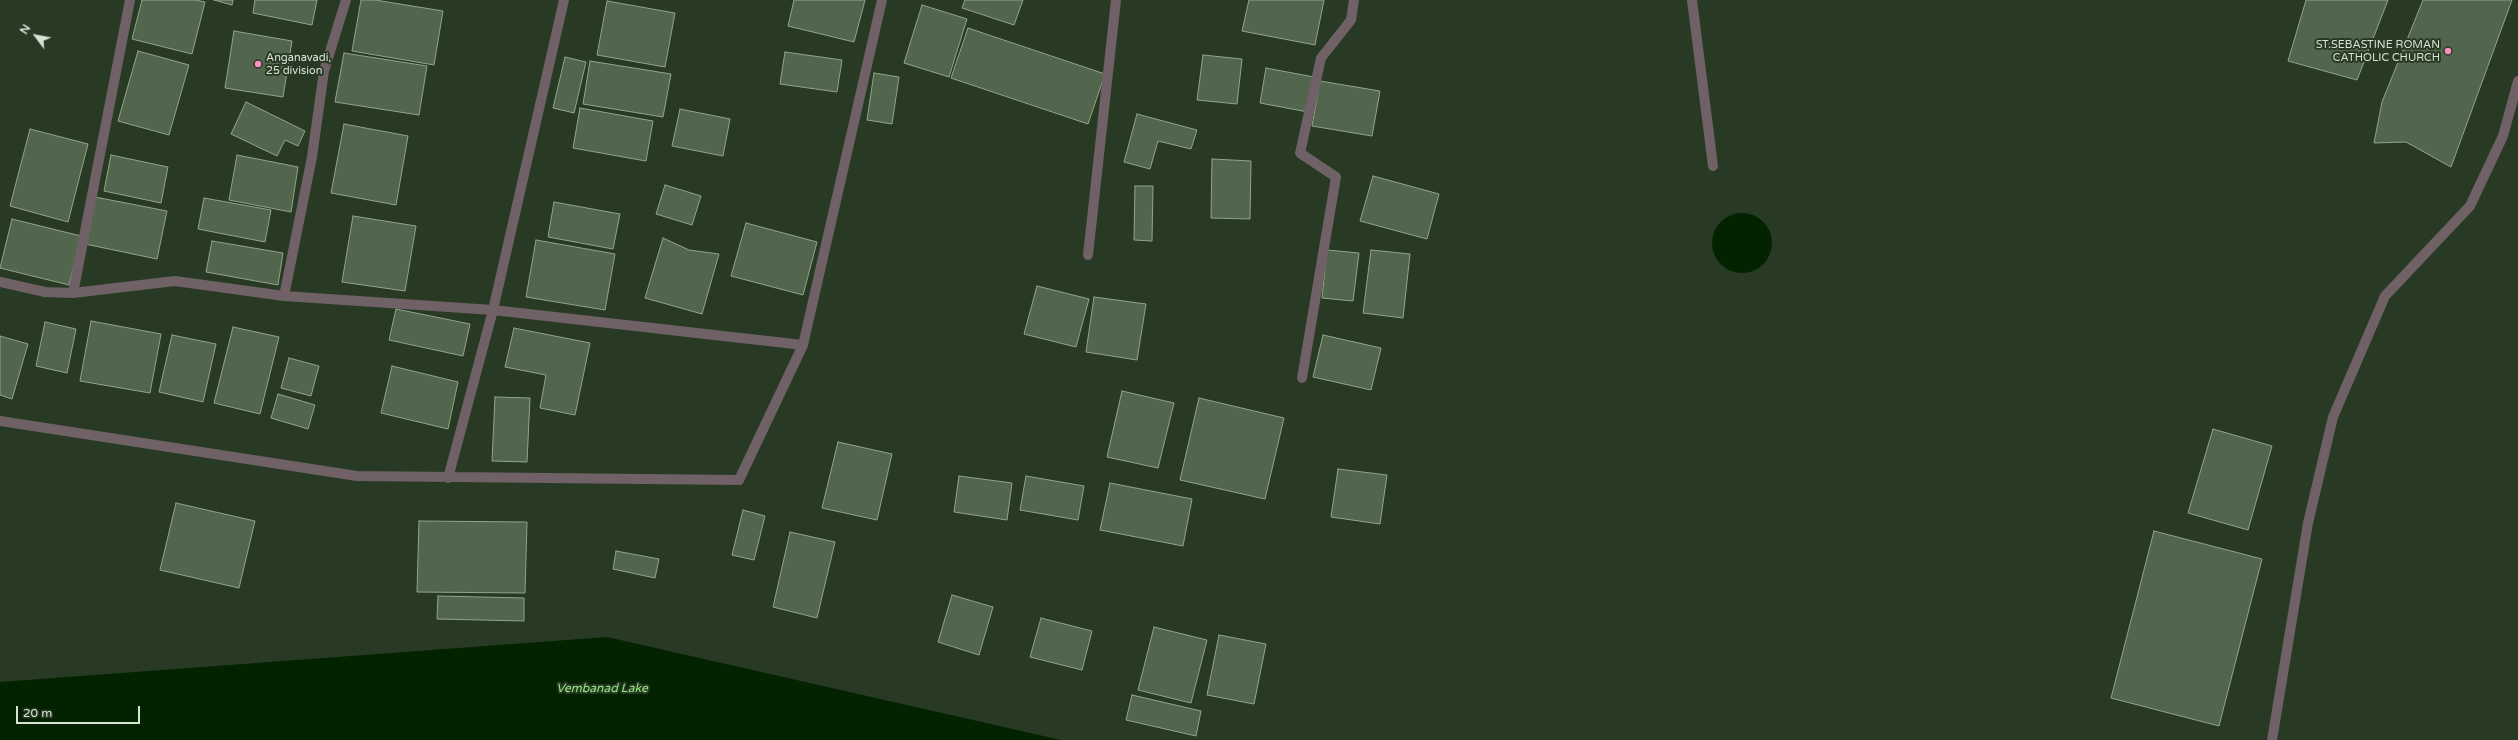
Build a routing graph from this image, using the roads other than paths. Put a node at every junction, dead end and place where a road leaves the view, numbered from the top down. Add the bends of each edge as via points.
1 (130, 0) edge
2 (346, 0) edge
3 (564, 0) edge
4 (882, 0) edge
5 (1116, 0) edge
6 (1354, 0) edge
7 (1692, 0) edge
8 (2518, 81) edge
9 (1713, 166) dead end
10 (1088, 255) dead end
11 (0, 282) edge
12 (73, 293) junction
13 (284, 296) junction
14 (493, 310) junction
15 (803, 345) junction
16 (1302, 378) dead end
17 (0, 421) edge
18 (448, 478) junction
19 (2272, 740) edge

1 - 12 street
2 - 13 street via 324,71 312,156
3 - 14 street
4 - 15 street
5 - 10 street
6 - 16 street via 1351,20 1320,58 1300,153 1336,176
7 - 9 street
8 - 19 street via 2503,136 2470,206 2385,296 2333,417 2308,523
11 - 12 street via 45,292
12 - 13 street via 175,281
13 - 14 street
14 - 15 street
14 - 18 street
15 - 18 street via 739,480
17 - 18 street via 357,476

